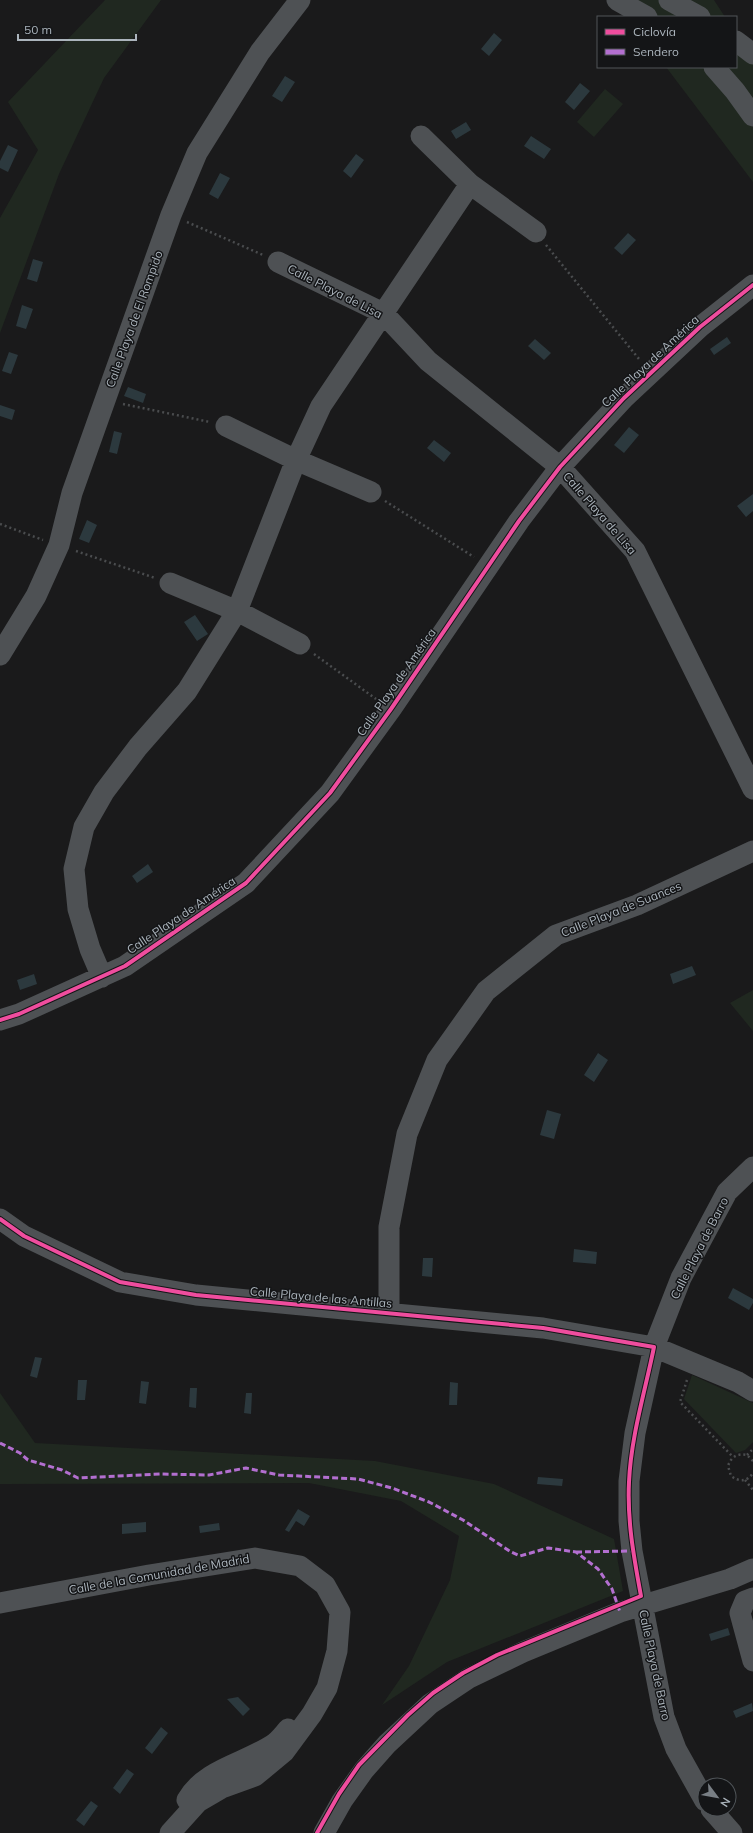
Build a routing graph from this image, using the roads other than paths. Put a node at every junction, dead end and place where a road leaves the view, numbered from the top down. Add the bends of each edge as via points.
1 (300, 0) edge
2 (617, 0) edge
3 (669, 0) edge
4 (645, 16) edge
5 (698, 16) edge
6 (737, 42) edge
7 (753, 54) edge
8 (715, 68) edge
9 (753, 116) edge
10 (421, 136) dead end
11 (470, 184) junction
12 (536, 232) road end
13 (278, 262) road end
14 (753, 285) edge
15 (383, 313) junction
16 (226, 426) road end
17 (296, 460) junction
18 (560, 467) junction
19 (371, 492) road end
20 (170, 583) road end
21 (237, 611) junction
22 (300, 644) road end
23 (0, 655) edge
24 (753, 789) edge
25 (753, 851) edge
26 (102, 977) junction
27 (0, 1020) edge
28 (753, 1167) edge
29 (0, 1218) edge
30 (388, 1313) junction
31 (654, 1348) junction
32 (753, 1391) edge
33 (753, 1569) edge
34 (753, 1598) edge
35 (0, 1603) edge
36 (642, 1605) junction
37 (753, 1661) edge
38 (697, 1787) edge
39 (718, 1817) edge
40 (169, 1833) edge
41 (324, 1833) edge
42 (732, 1833) edge

1 - 23 street, Calle Playa de El Rompido via 260,52 197,153 171,215 72,493 59,545 36,596
2 - 4 street
3 - 5 street
6 - 7 street
8 - 9 street
10 - 11 street
11 - 12 street
11 - 15 street
13 - 15 street, Calle Playa de Lisa
14 - 18 street, Calle Playa de América via 700,327 650,373
15 - 17 street via 321,406
15 - 18 street, Calle Playa de Lisa via 428,361
16 - 17 street
17 - 19 street
17 - 21 street
18 - 24 street, Calle Playa de Lisa via 635,551
18 - 26 street, Calle Playa de América via 519,521 391,709 330,793 246,883 125,966
20 - 21 street
21 - 22 street
21 - 26 street via 188,691 130,758 104,792 84,827 74,869 78,909
25 - 30 street, Calle Playa de Suances via 636,905 556,935 486,991 437,1060 407,1134 389,1227
26 - 27 street, Calle Playa de América
28 - 31 street, Calle Playa de Barro via 727,1192 681,1278
29 - 30 street, Calle Playa de las Antillas via 24,1236 120,1282 196,1295
30 - 31 street, Calle Playa de las Antillas via 543,1328
31 - 32 street, Calle Playa de las Antillas via 738,1382
31 - 36 street, Calle Playa de Barro via 635,1433 629,1481 631,1536
33 - 36 street via 730,1579
34 - 37 street via 745,1601 740,1613
35 - 40 street, Calle de la Comunidad de Madrid via 255,1558 300,1566 325,1585 340,1612 337,1650 327,1688 312,1714 284,1752 255,1776 222,1788 198,1802
36 - 38 street, Calle Playa de Barro via 664,1717 676,1749
36 - 41 street via 523,1652 469,1678 430,1704 387,1744 364,1770
39 - 42 street

